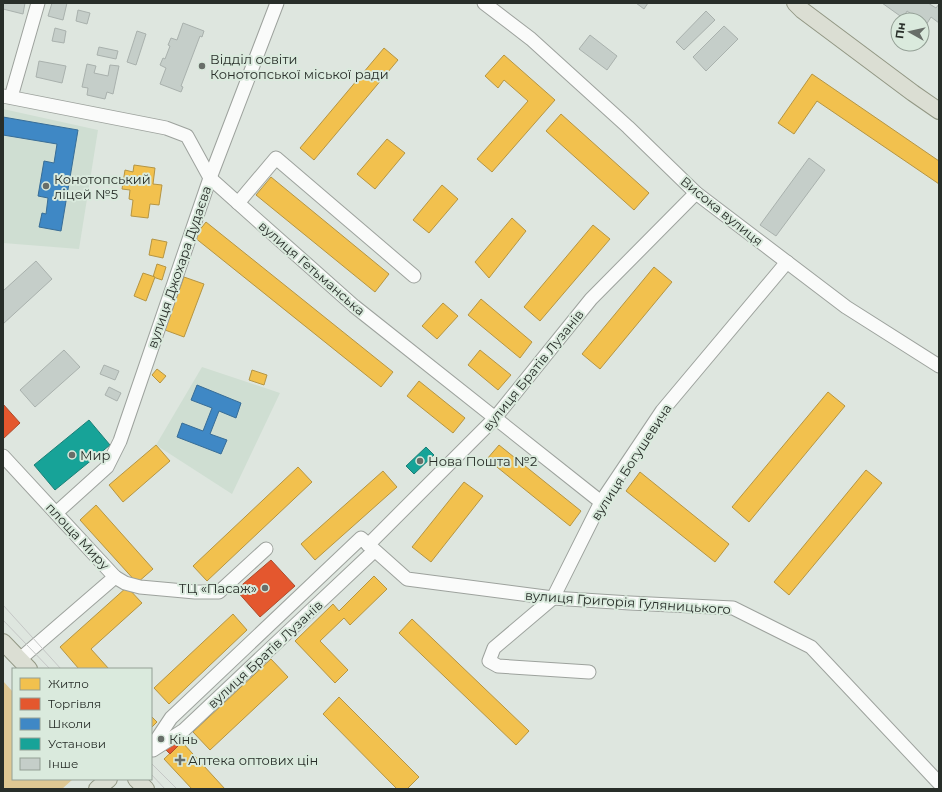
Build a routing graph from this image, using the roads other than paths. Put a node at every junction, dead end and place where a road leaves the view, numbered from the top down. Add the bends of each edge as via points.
1 (38, 3) edge
2 (277, 3) edge
3 (484, 3) edge
4 (795, 3) edge
5 (7, 96) edge
6 (939, 111) edge
7 (210, 178) junction
8 (696, 193) junction
9 (238, 203) junction
10 (787, 262) junction
11 (414, 276) dead end
12 (939, 366) edge
13 (495, 418) junction
14 (3, 456) edge
15 (601, 502) junction
16 (56, 513) junction
17 (368, 545) junction
18 (266, 549) dead end
19 (115, 577) junction
20 (553, 598) junction
21 (3, 642) edge
22 (25, 664) edge
23 (589, 672) dead end
24 (152, 747) edge
25 (152, 748) edge
26 (108, 780) edge
27 (137, 780) edge
28 (939, 783) edge
29 (97, 789) edge
30 (146, 789) edge

1 - 5 street
2 - 7 street, вулиця Джохара Дудаєва
3 - 8 street, Висока вулиця via 530,39 628,127
4 - 6 main road
5 - 7 street, вулиця Гетьманська via 166,128 187,136
7 - 9 street, вулиця Гетьманська
7 - 16 street, вулиця Джохара Дудаєва via 120,441 107,467
8 - 10 street, Висока вулиця
8 - 13 street, вулиця Братів Лузанів via 591,299
9 - 11 street via 276,158
9 - 13 street, вулиця Гетьманська via 354,306
10 - 12 street, Висока вулиця via 846,307
10 - 15 street, вулиця Богушевича via 662,411
13 - 15 street, вулиця Гетьманська
13 - 17 street, вулиця Братів Лузанів
14 - 16 street, площа Миру
15 - 20 street, вулиця Богушевича
16 - 19 street, площа Миру
17 - 20 street, вулиця Григорія Гуляницького via 407,579
17 - 24 street, вулиця Братів Лузанів via 171,718
17 - 25 street, вулиця Братів Лузанів via 184,730
18 - 19 street via 220,592 140,588
19 - 22 street, площа Миру
20 - 23 street, вулиця Богушевича via 494,648 489,661 498,666
20 - 28 street, вулиця Григорія Гуляницького via 733,608 811,647
21 - 22 main road
26 - 29 main road
27 - 30 main road

